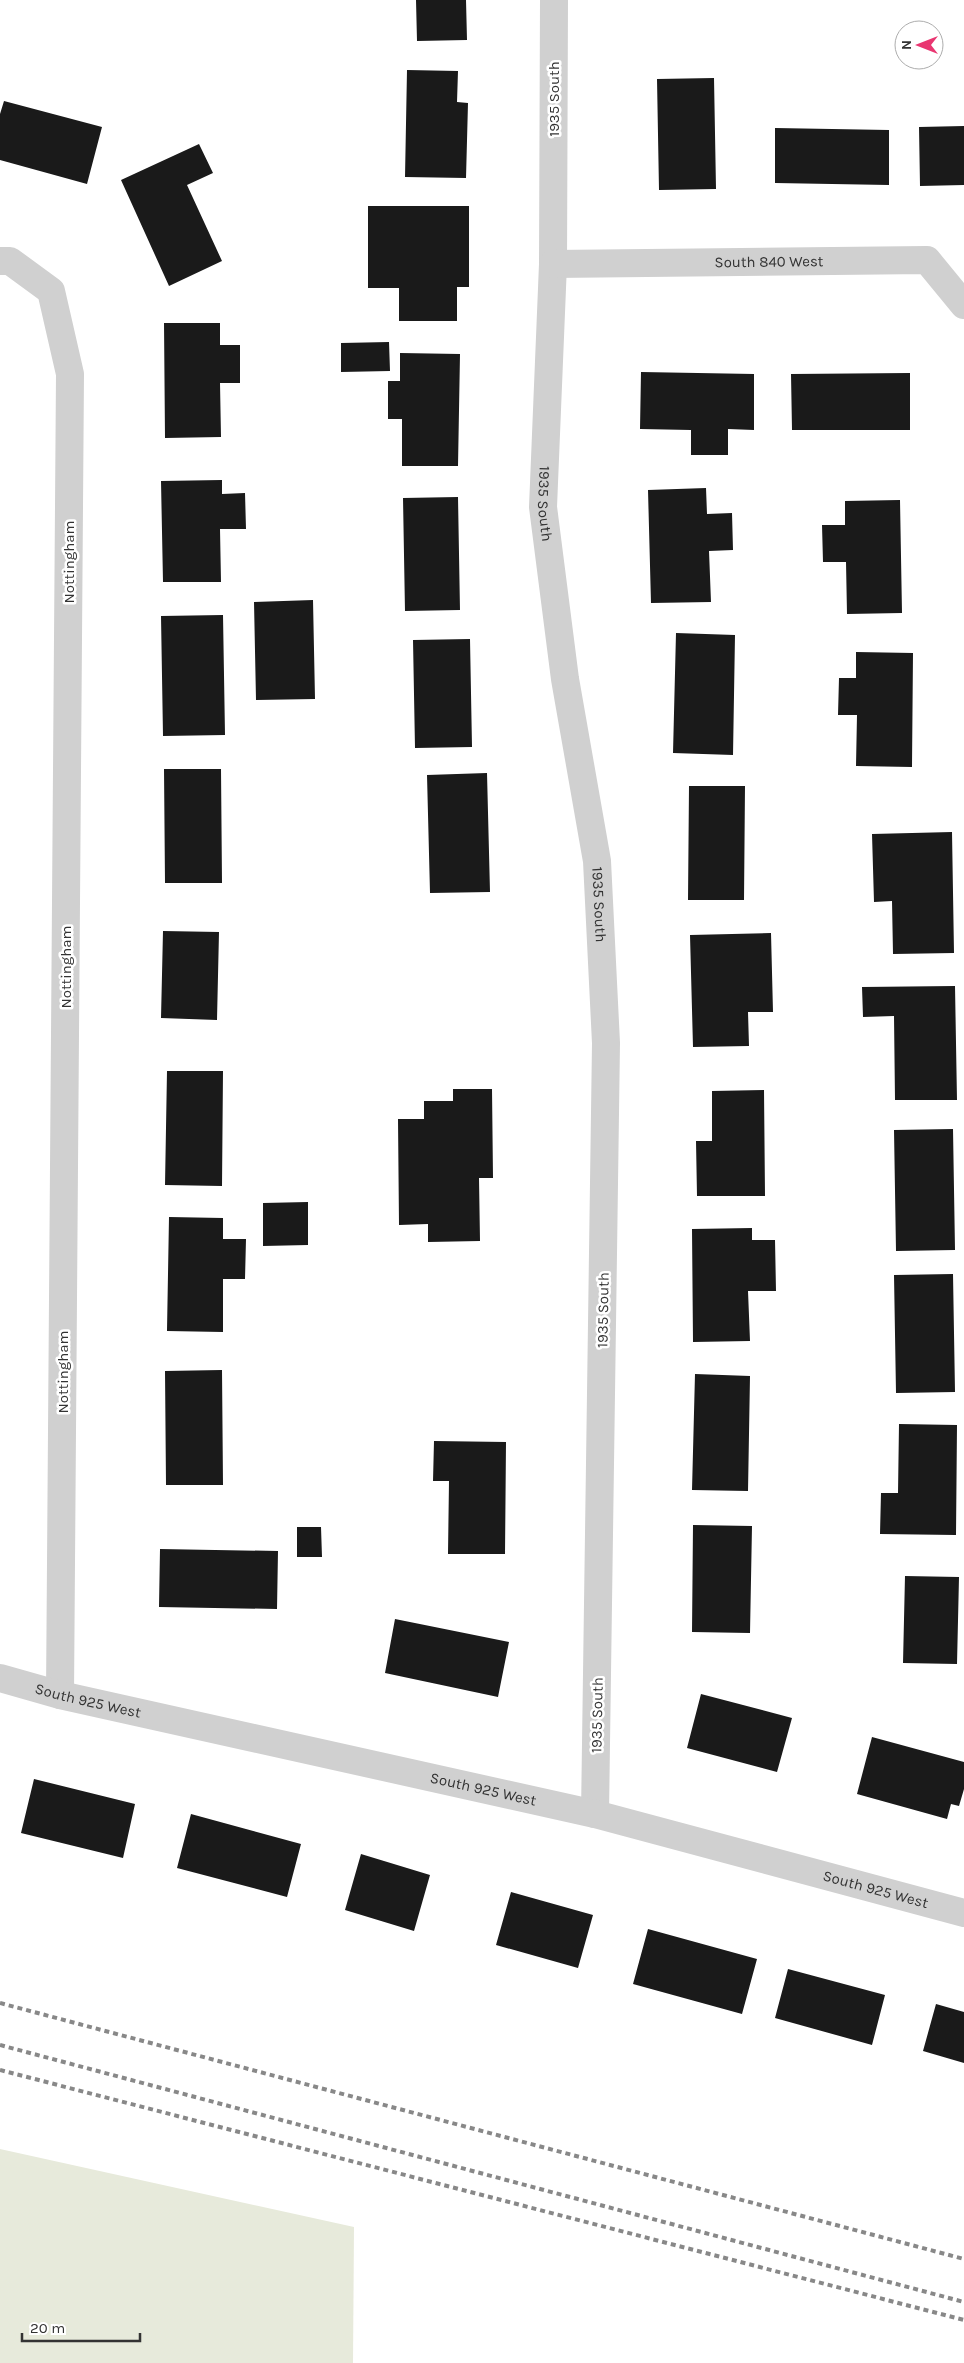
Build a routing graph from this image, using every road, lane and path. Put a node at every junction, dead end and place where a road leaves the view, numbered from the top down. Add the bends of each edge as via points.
1 (554, 0) edge
2 (5, 261) edge
3 (553, 264) junction
4 (964, 305) edge
5 (0, 1678) edge
6 (60, 1695) junction
7 (595, 1814) junction
8 (964, 1913) edge

1 - 3 street, 1935 South
2 - 6 street, Nottingham via 51,291 70,374
3 - 4 street, South 840 West via 927,260
3 - 7 street, 1935 South via 543,507 564,678 597,861 606,1043
5 - 6 street, South 925 West
6 - 7 street, South 925 West
7 - 8 street, South 925 West

